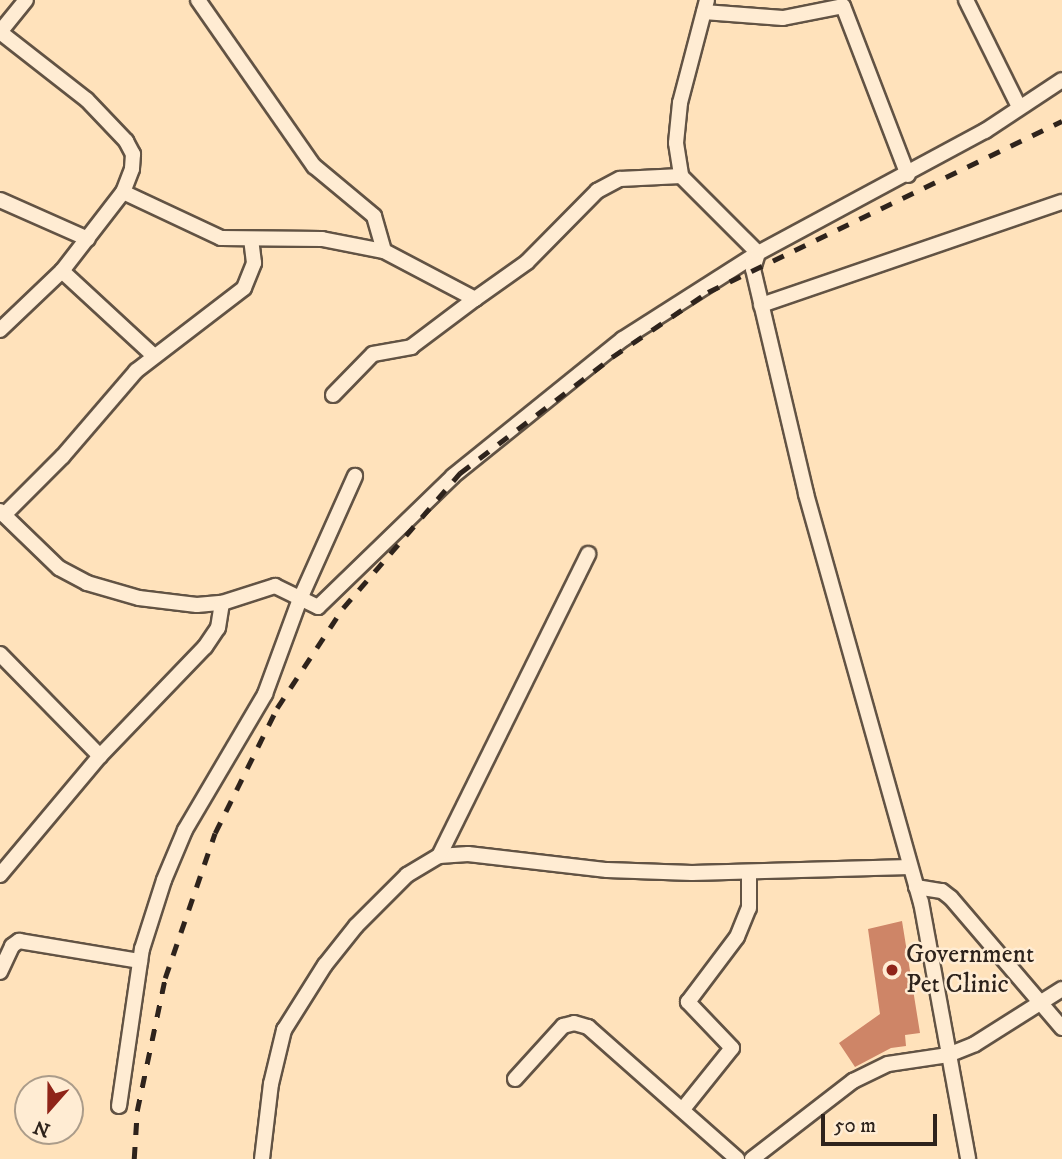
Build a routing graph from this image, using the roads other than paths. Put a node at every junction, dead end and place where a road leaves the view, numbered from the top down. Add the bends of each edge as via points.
1 (26, 0) edge
2 (198, 0) edge
3 (966, 0) edge
4 (705, 6) edge
5 (0, 32) edge
6 (1062, 80) edge
7 (1019, 107) junction
8 (908, 174) junction
9 (681, 176) junction
10 (123, 192) junction
11 (0, 200) edge
12 (1062, 202) edge
13 (88, 239) junction
14 (251, 240) junction
15 (384, 251) junction
16 (758, 254) junction
17 (62, 271) junction
18 (475, 299) junction
19 (761, 304) junction
20 (0, 330) edge
21 (153, 355) junction
22 (333, 395) dead end
23 (355, 476) dead end
24 (2, 513) edge
25 (588, 554) dead end
26 (300, 599) junction
27 (222, 603) junction
28 (0, 654) edge
29 (100, 756) junction
30 (439, 856) junction
31 (910, 867) junction
32 (749, 873) junction
33 (0, 875) edge
34 (916, 887) junction
35 (140, 961) junction
36 (0, 972) edge
37 (1062, 989) edge
38 (1044, 1002) junction
39 (1062, 1028) edge
40 (948, 1055) junction
41 (515, 1079) dead end
42 (119, 1106) dead end
43 (683, 1109) junction
44 (262, 1159) edge
45 (737, 1159) edge
46 (751, 1159) edge
47 (968, 1159) edge

1 - 5 street
2 - 15 street via 314,166 374,216
3 - 7 street
4 - 8 street via 783,18 843,6
4 - 9 street via 680,103 676,143
5 - 10 street via 87,100 126,141 133,155
6 - 7 street
7 - 8 street
8 - 16 street
9 - 16 street
9 - 18 street via 620,179 597,191 527,262
10 - 13 street
10 - 14 street via 221,238
11 - 13 street
12 - 19 street
13 - 17 street
14 - 15 street via 322,239
14 - 21 street via 254,263 244,288
15 - 18 street
16 - 19 street via 752,269
16 - 26 street via 623,339 547,397 453,476 326,603 318,607
17 - 20 street
17 - 21 street
18 - 22 street via 411,348 373,354
19 - 31 street via 806,494
21 - 24 street via 63,456
23 - 26 street
24 - 27 street via 59,568 87,583 172,604
25 - 30 street
26 - 27 street via 275,586
26 - 35 street via 265,694 185,830
27 - 29 street via 218,628 205,647
28 - 29 street
29 - 33 street
30 - 32 street via 468,853 607,870
30 - 44 street via 407,875 356,926 284,1030 271,1084
31 - 32 street
31 - 34 street
32 - 43 street via 749,908 737,937 688,1002 732,1048
34 - 38 street via 934,888 951,898 973,929
34 - 40 street
35 - 36 street via 19,941
35 - 42 street
37 - 38 street
38 - 39 street
38 - 40 street via 985,1039
40 - 46 street via 888,1064 853,1081
40 - 47 street
41 - 43 street via 553,1034 574,1023 609,1043
43 - 45 street

